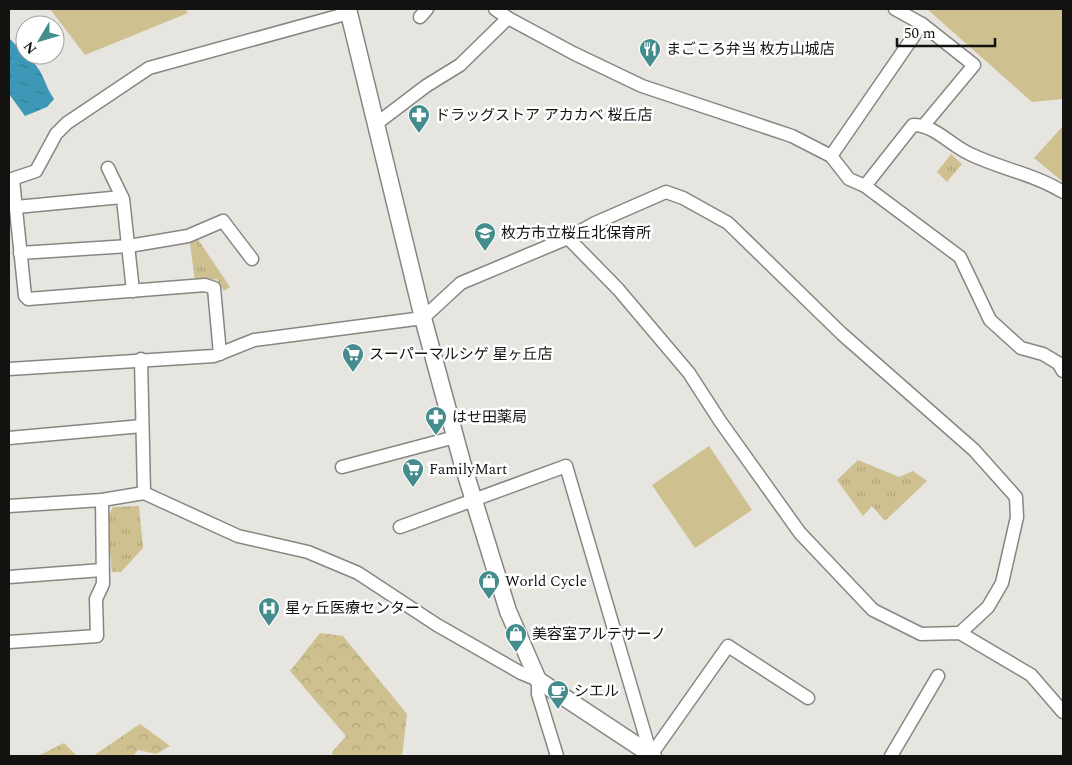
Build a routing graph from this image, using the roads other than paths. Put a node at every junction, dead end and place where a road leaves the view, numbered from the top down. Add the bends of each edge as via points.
1 (495, 9) edge
2 (895, 9) edge
3 (349, 11) edge
4 (508, 14) edge
5 (922, 24) junction
6 (376, 124) junction
7 (924, 125) junction
8 (831, 156) junction
9 (108, 168) dead end
10 (11, 180) edge
11 (865, 186) junction
12 (1063, 192) edge
13 (122, 196) junction
14 (16, 207) junction
15 (568, 238) junction
16 (128, 246) junction
17 (20, 253) junction
18 (252, 259) dead end
19 (133, 291) junction
20 (424, 318) junction
21 (220, 354) junction
22 (141, 359) junction
23 (9, 369) edge
24 (1063, 371) edge
25 (142, 426) junction
26 (455, 436) junction
27 (9, 438) edge
28 (342, 467) dead end
29 (144, 493) junction
30 (102, 500) junction
31 (474, 500) junction
32 (9, 506) edge
33 (400, 527) dead end
34 (102, 570) junction
35 (9, 577) edge
36 (960, 633) junction
37 (9, 642) edge
38 (938, 676) dead end
39 (538, 680) junction
40 (808, 698) dead end
41 (1063, 712) edge
42 (557, 756) edge
43 (652, 756) edge
44 (891, 756) edge

1 - 4 street
2 - 5 street
3 - 6 street
3 - 10 street via 149,68 67,123 56,134 36,171
4 - 6 street via 460,65
4 - 8 street via 573,53 642,86 792,136
5 - 7 street via 974,65
5 - 8 street
6 - 20 street
7 - 11 street via 913,125
7 - 12 street via 970,154 1045,180
8 - 11 street via 849,179
9 - 13 street
10 - 14 street
11 - 24 street via 960,257 990,320 1021,348 1043,354 1058,363
13 - 14 street
13 - 16 street
14 - 17 street
15 - 20 street via 462,283
15 - 36 street via 618,289 689,373 800,533 872,610 920,634
15 - 36 street via 595,222 666,192 683,198 728,223 842,334 974,450 1016,497 1017,517 1002,583 988,607
16 - 17 street
16 - 18 street via 188,236 223,221
16 - 19 street
17 - 19 street via 28,299
19 - 21 street via 206,285 214,288
20 - 21 street via 254,340
20 - 26 street
21 - 22 street
22 - 23 street
22 - 25 street
25 - 27 street
25 - 29 street
26 - 28 street
26 - 31 street
29 - 30 street
29 - 39 street via 238,536 308,552 358,573 437,625
30 - 32 street
30 - 34 street
31 - 33 street
31 - 39 street via 508,611
31 - 43 street via 566,466
34 - 35 street
34 - 37 street via 103,584 96,599 97,636
36 - 41 street via 1031,675
38 - 44 street
39 - 42 street via 538,694
39 - 43 street
40 - 43 street via 728,646

